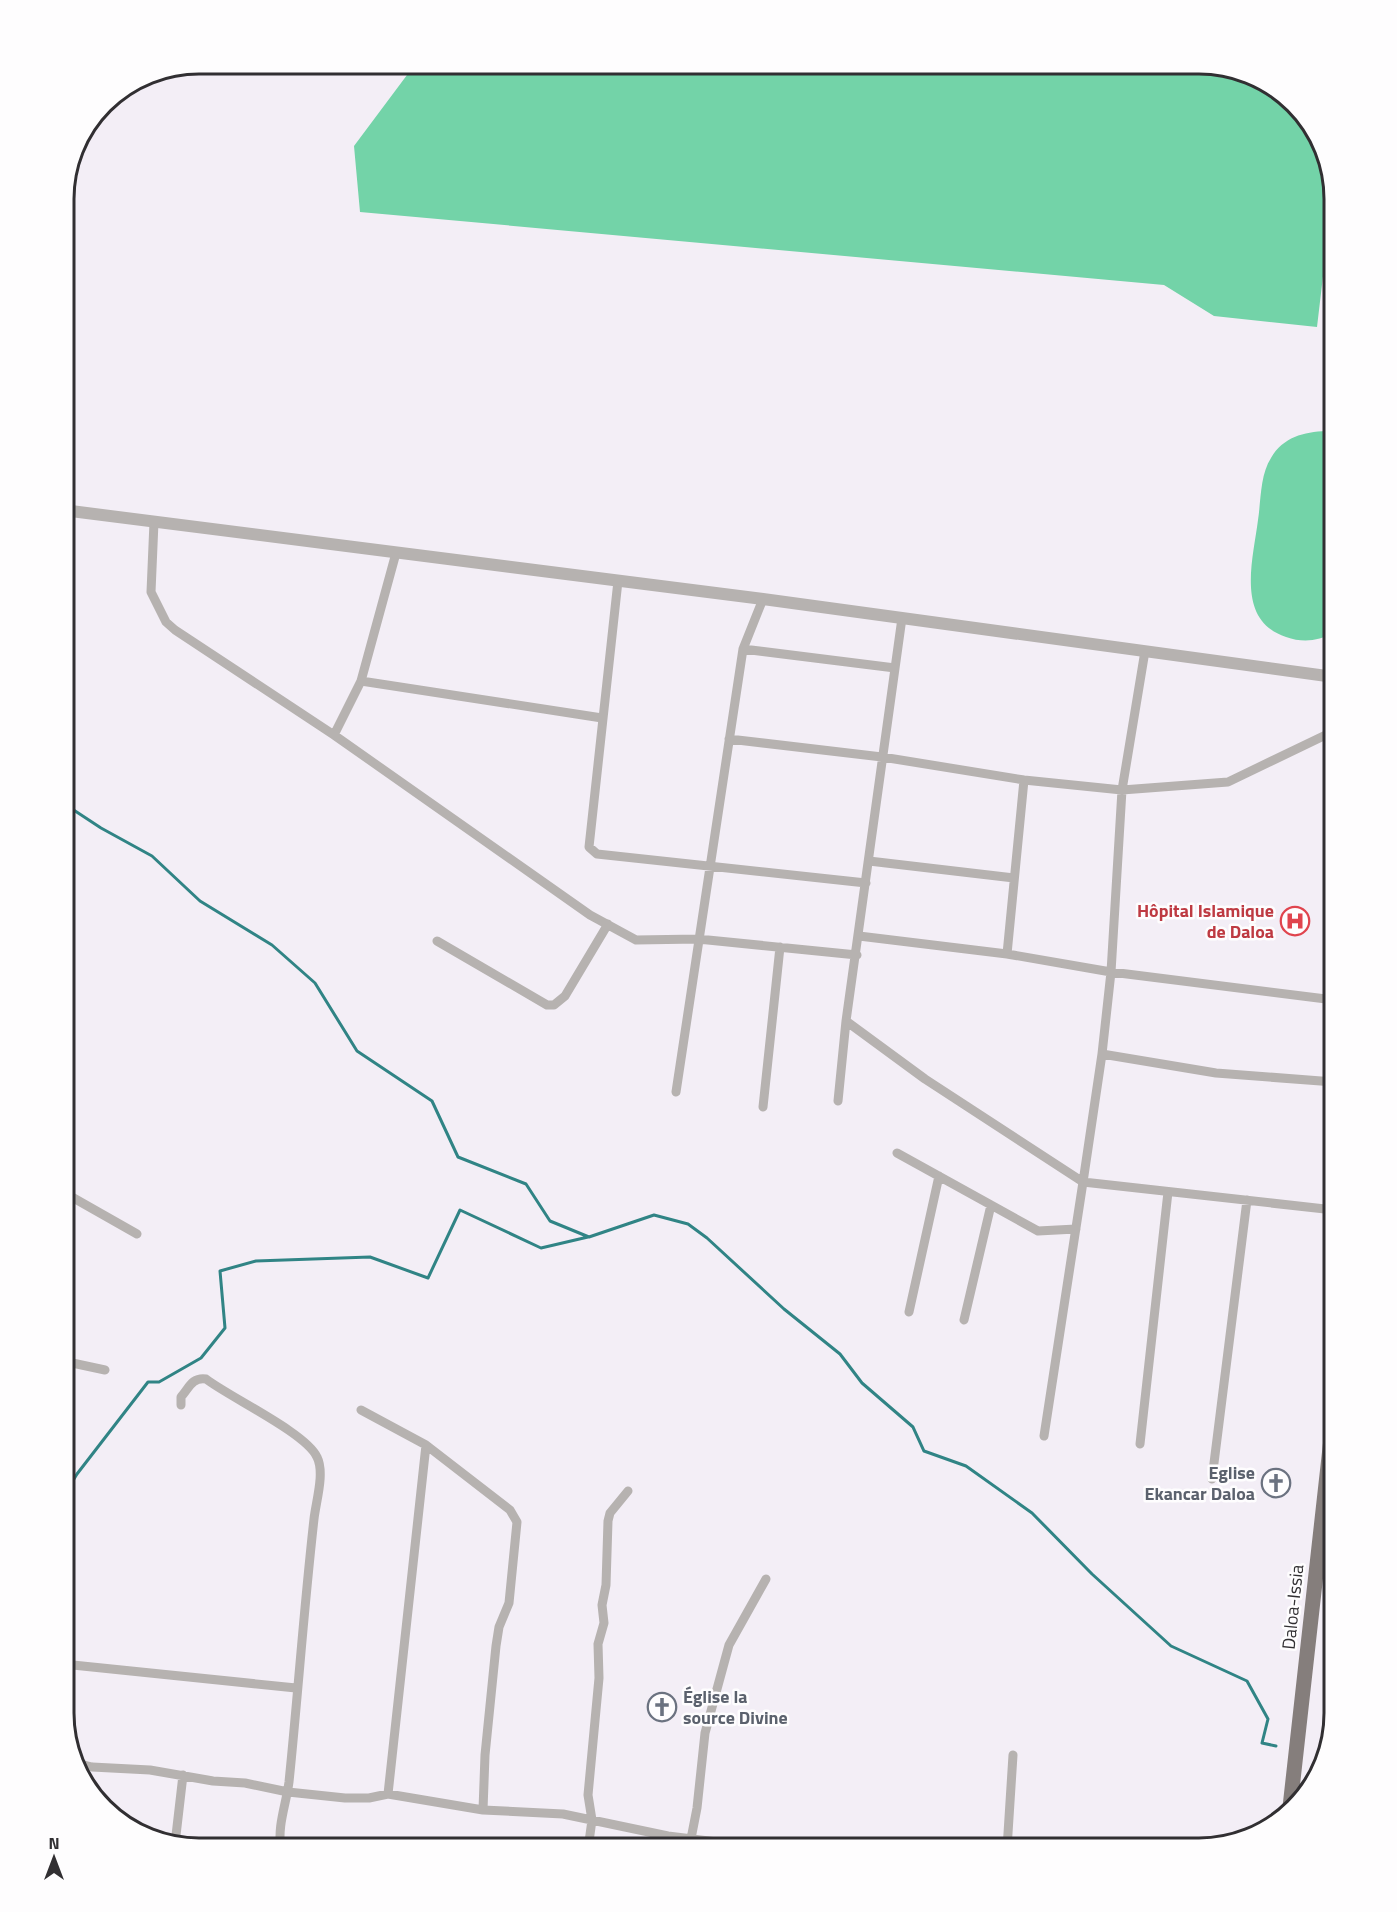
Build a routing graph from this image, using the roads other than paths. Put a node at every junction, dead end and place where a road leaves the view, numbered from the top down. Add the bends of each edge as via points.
1 (74, 511) edge
2 (154, 522) junction
3 (396, 553) junction
4 (618, 581) junction
5 (763, 599) junction
6 (902, 618) junction
7 (743, 649) junction
8 (1145, 651) junction
9 (895, 668) junction
10 (1324, 676) edge
11 (361, 681) junction
12 (602, 718) junction
13 (334, 735) junction
14 (1324, 736) edge
15 (729, 739) junction
16 (882, 757) junction
17 (1024, 780) junction
18 (1122, 790) junction
19 (869, 861) junction
20 (709, 865) junction
21 (1014, 878) junction
22 (866, 883) junction
23 (608, 924) junction
24 (859, 936) junction
25 (698, 939) junction
26 (437, 941) dead end
27 (780, 947) junction
28 (1007, 954) junction
29 (857, 955) junction
30 (1111, 972) junction
31 (1324, 999) edge
32 (846, 1021) junction
33 (1102, 1054) junction
34 (1324, 1081) edge
35 (676, 1092) dead end
36 (838, 1101) dead end
37 (763, 1107) dead end
38 (897, 1153) dead end
39 (939, 1176) junction
40 (1083, 1182) junction
41 (1168, 1191) junction
42 (74, 1198) edge
43 (1247, 1200) junction
44 (991, 1205) junction
45 (1324, 1209) edge
46 (1076, 1229) junction
47 (137, 1234) dead end
48 (909, 1312) dead end
49 (964, 1320) dead end
50 (74, 1363) edge
51 (105, 1370) dead end
52 (182, 1406) dead end
53 (361, 1410) dead end
54 (1044, 1436) dead end
55 (1140, 1444) dead end
56 (426, 1445) junction
57 (1212, 1479) dead end
58 (628, 1491) dead end
59 (1324, 1572) edge
60 (766, 1579) dead end
61 (74, 1665) edge
62 (296, 1688) junction
63 (1013, 1755) dead end
64 (85, 1765) edge
65 (183, 1775) junction
66 (288, 1792) junction
67 (388, 1794) junction
68 (1291, 1797) edge
69 (483, 1810) junction
70 (592, 1820) junction
71 (176, 1836) edge
72 (279, 1838) edge
73 (590, 1838) edge
74 (685, 1838) edge
75 (690, 1838) edge
76 (1008, 1838) edge

1 - 2 street
2 - 3 street
2 - 13 street via 151,592 166,622
3 - 4 street
3 - 11 street
4 - 5 street
4 - 12 street
5 - 6 street
5 - 7 street
6 - 8 street
6 - 9 street
7 - 9 street
7 - 15 street
8 - 10 street
8 - 18 street
9 - 16 street
11 - 12 street
11 - 13 street
12 - 20 street via 589,847 597,854
13 - 23 street
14 - 18 street via 1228,782
15 - 16 street
15 - 20 street
16 - 17 street
16 - 19 street
17 - 18 street
17 - 21 street
18 - 30 street
19 - 21 street
19 - 22 street
20 - 22 street
20 - 25 street
21 - 28 street
22 - 24 street
23 - 25 street via 636,940
23 - 26 street via 565,996 554,1005 547,1005
24 - 28 street
24 - 29 street
25 - 27 street
25 - 35 street
27 - 29 street
27 - 37 street
28 - 30 street
29 - 32 street
30 - 31 street
30 - 33 street
32 - 36 street
32 - 40 street
33 - 34 street via 1216,1073
33 - 40 street
38 - 39 street
39 - 44 street
39 - 48 street
40 - 41 street
40 - 46 street
41 - 43 street
41 - 55 street
42 - 47 street
43 - 45 street
43 - 57 street
44 - 46 street via 1038,1231
44 - 49 street
46 - 54 street
50 - 51 street
52 - 62 street via 181,1397 190,1384 206,1379 287,1429 316,1455 322,1470
53 - 56 street
56 - 67 street
56 - 69 street via 510,1510 516,1522 509,1603 499,1627
58 - 70 street via 608,1521 604,1623 598,1644 599,1678 589,1786
59 - 68 main road, Daloa-Issia
60 - 75 street via 729,1645 705,1733
61 - 62 street
62 - 66 street
63 - 76 street
64 - 65 street
65 - 66 street
65 - 71 street
66 - 67 street via 345,1798
66 - 72 street
67 - 69 street
69 - 70 street via 563,1814
70 - 73 street
70 - 74 street

